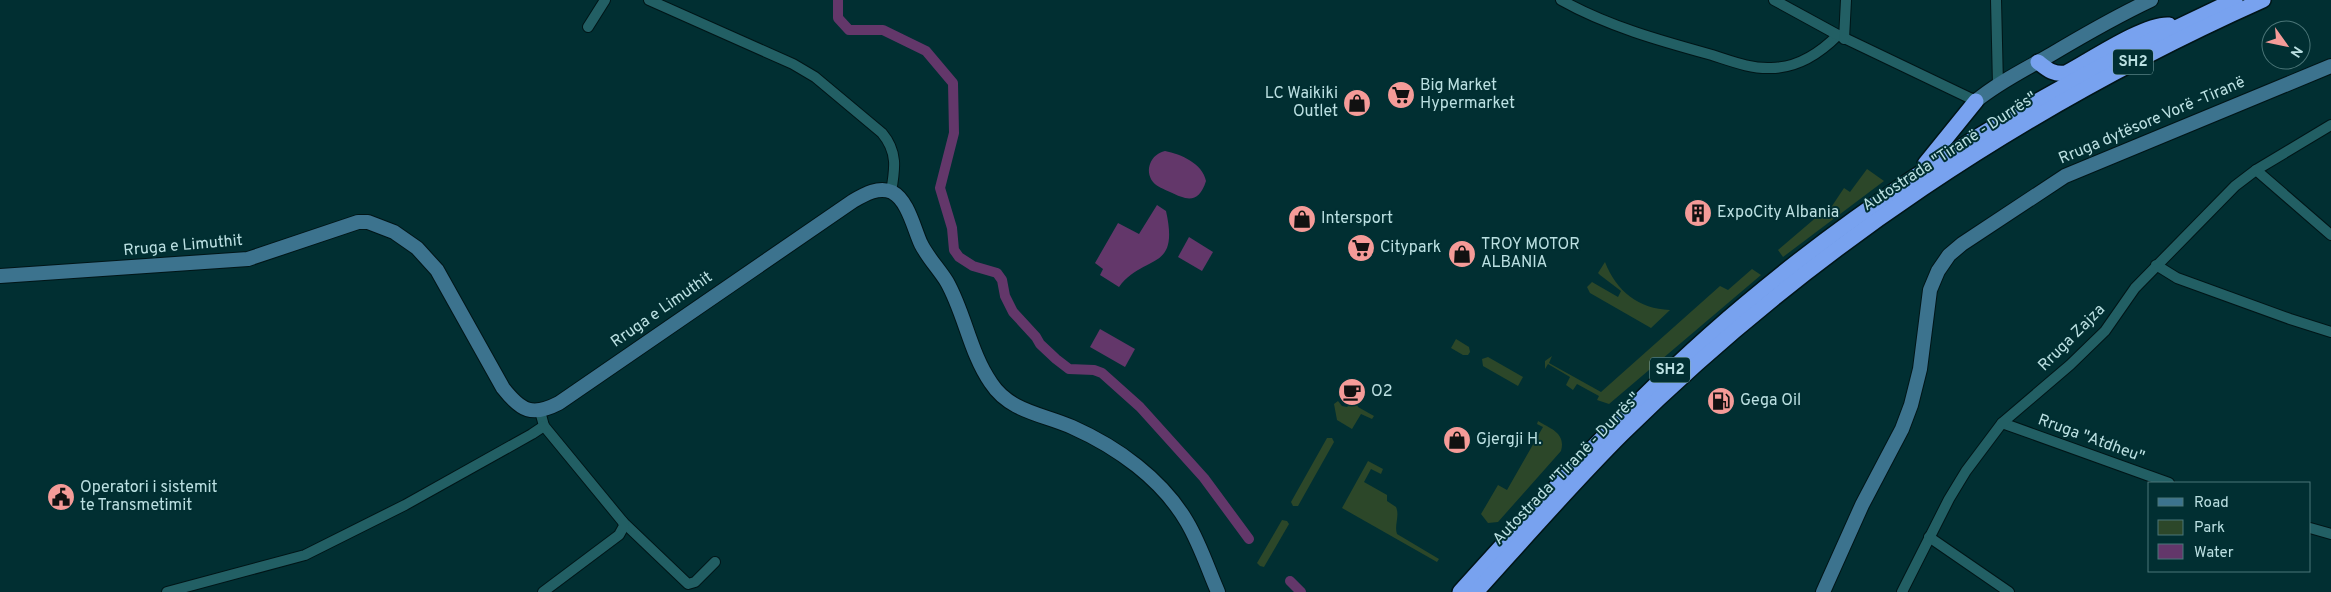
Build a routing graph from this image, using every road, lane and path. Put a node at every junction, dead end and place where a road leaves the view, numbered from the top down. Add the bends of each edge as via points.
1 (605, 0) edge
2 (649, 0) edge
3 (1561, 0) edge
4 (1774, 0) edge
5 (1846, 0) edge
6 (1996, 0) edge
7 (2151, 0) edge
8 (2235, 0) edge
9 (2263, 0) edge
10 (2178, 26) junction
11 (588, 27) dead end
12 (1841, 37) junction
13 (2038, 62) junction
14 (2331, 66) edge
15 (1998, 85) junction
16 (1976, 101) junction
17 (2331, 125) edge
18 (2256, 170) junction
19 (1909, 180) junction
20 (891, 192) junction
21 (2331, 234) edge
22 (2156, 265) junction
23 (0, 276) edge
24 (2331, 332) edge
25 (540, 411) junction
26 (2002, 423) junction
27 (544, 426) junction
28 (2166, 482) edge
29 (623, 522) junction
30 (2311, 528) edge
31 (2331, 534) edge
32 (1929, 537) junction
33 (716, 562) dead end
34 (167, 592) edge
35 (543, 592) edge
36 (1218, 592) edge
37 (1460, 592) edge
38 (1476, 592) edge
39 (1823, 592) edge
40 (1902, 592) edge
41 (2008, 592) edge

1 - 11 street
2 - 20 street via 815,77 889,142 895,160
3 - 12 street via 1620,25 1757,68 1785,67 1800,62
4 - 12 street
5 - 12 street
6 - 15 street
7 - 13 street
8 - 10 highway, Autostrada "Tiranë - Durrës" / SH2
9 - 38 highway, Autostrada "Tiranë - Durrës" / SH2 via 2182,37 2045,110 1964,160 1861,231 1754,315 1649,408 1577,480
10 - 13 highway via 2160,24 2066,73 2057,74
10 - 19 highway, Autostrada "Tiranë - Durrës" / SH2 via 2038,100
12 - 16 street
13 - 15 street
14 - 39 street, Rruga dytësore Vorë -Tiranë via 2065,176 1949,255 1930,290 1920,369 1904,422
15 - 16 street
16 - 19 highway via 1948,138
17 - 18 street, Rruga Zajza
18 - 21 street
18 - 22 street, Rruga Zajza via 2235,186
19 - 37 highway, Autostrada "Tiranë - Durrës" / SH2 via 1776,278 1682,360 1591,448
20 - 25 street, Rruga e Limuthit via 879,190 853,201 590,382
20 - 36 street via 900,199 928,257 946,281 981,364 998,393 1022,409 1096,439 1137,466 1157,484 1188,523
22 - 24 street via 2177,278
22 - 26 street, Rruga Zajza via 2134,288 2104,331 2070,366
23 - 25 street, Rruga e Limuthit via 248,259 348,224 368,222 394,232 427,257 503,388 525,409
25 - 27 street
26 - 28 street, Rruga "Atdheu"
26 - 32 street, Rruga Zajza via 1966,471
27 - 29 street
27 - 34 street via 405,505 326,545 280,563
29 - 33 street via 688,584 696,582
29 - 35 street via 619,535
30 - 31 street
32 - 40 street, Rruga Zajza
32 - 41 street

